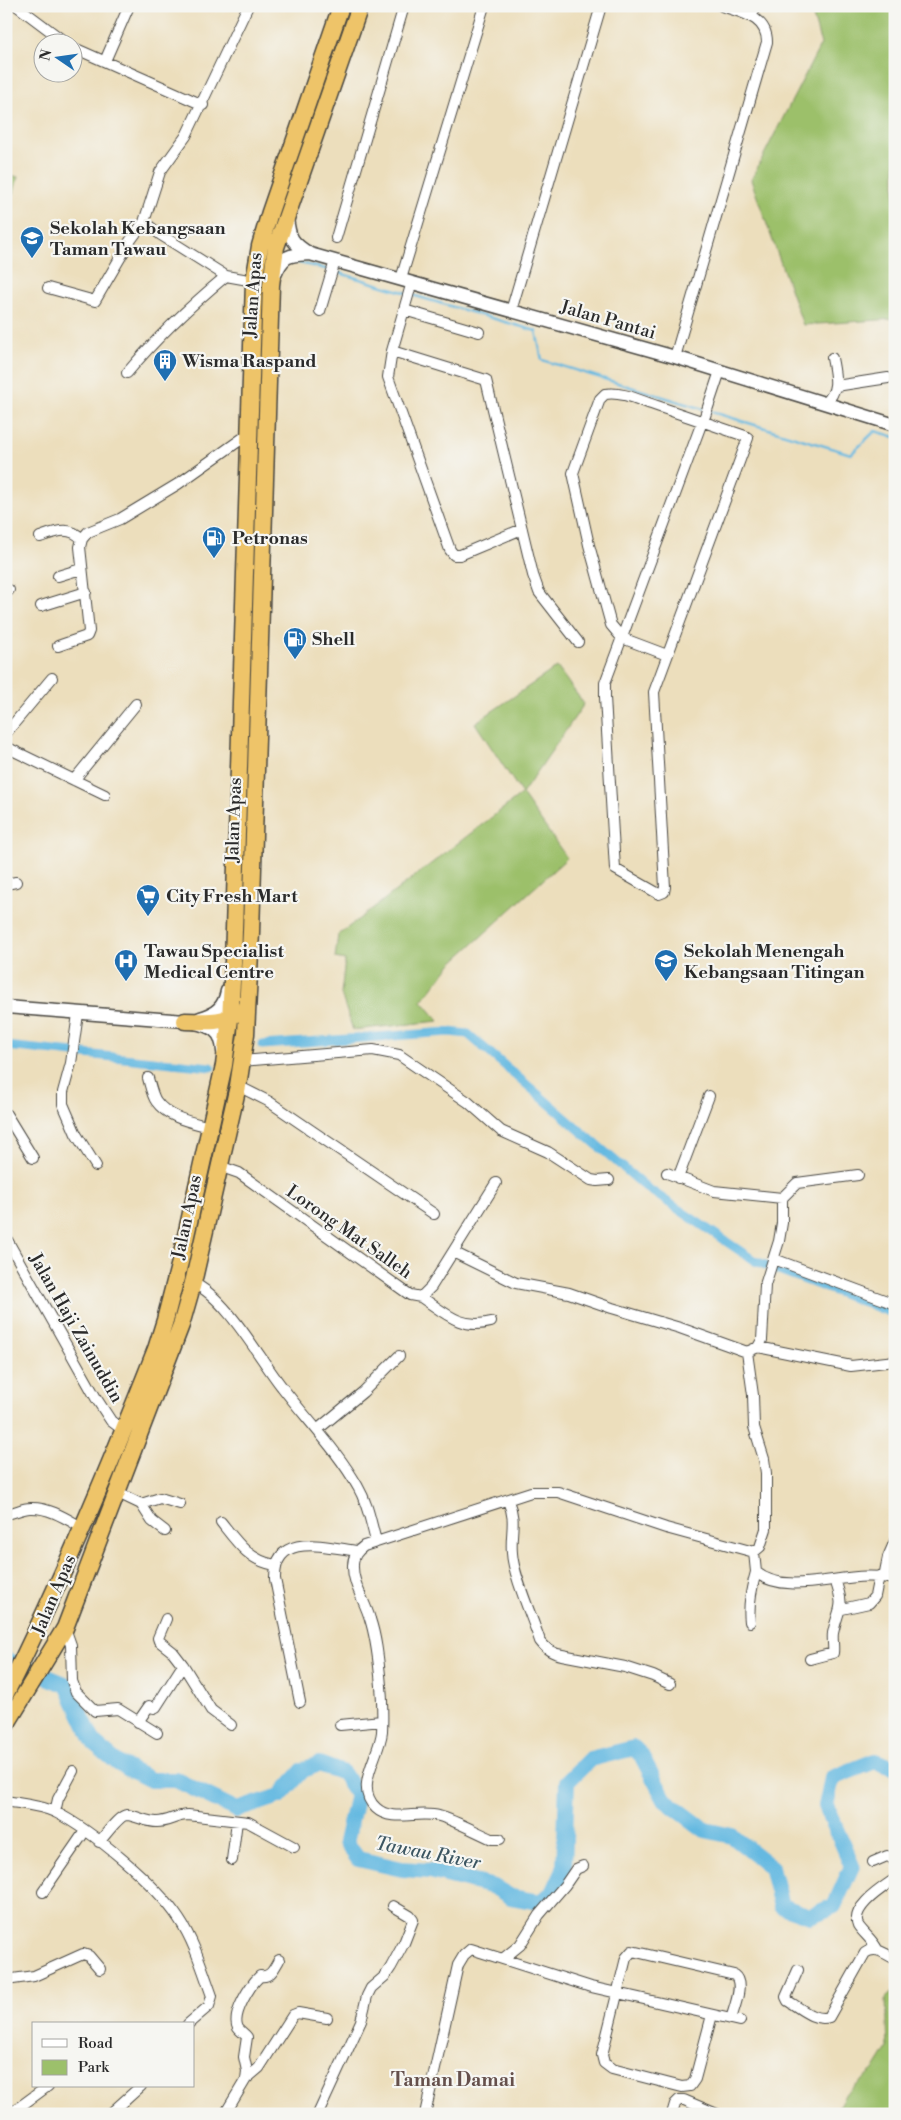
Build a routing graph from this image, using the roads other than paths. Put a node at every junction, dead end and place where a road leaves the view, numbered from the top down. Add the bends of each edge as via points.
1 (8, 6) edge
2 (17, 6) edge
3 (129, 6) edge
4 (248, 6) edge
5 (340, 6) edge
6 (348, 6) edge
7 (360, 6) edge
8 (404, 6) edge
9 (484, 6) edge
10 (601, 6) edge
11 (722, 6) edge
12 (6, 10) edge
13 (754, 11) edge
14 (52, 32) edge
15 (82, 51) edge
16 (105, 61) junction
17 (319, 70) junction
18 (202, 105) junction
19 (286, 214) junction
20 (144, 222) junction
21 (336, 238) dead end
22 (310, 254) junction
23 (334, 264) junction
24 (226, 276) junction
25 (254, 281) junction
26 (408, 283) junction
27 (271, 285) junction
28 (48, 288) dead end
29 (405, 306) junction
30 (320, 311) dead end
31 (511, 311) junction
32 (480, 332) dead end
33 (392, 351) junction
34 (675, 357) junction
35 (832, 358) dead end
36 (720, 371) junction
37 (127, 373) dead end
38 (888, 378) dead end
39 (836, 386) junction
40 (825, 403) junction
41 (704, 419) junction
42 (895, 424) edge
43 (250, 433) junction
44 (522, 529) junction
45 (40, 537) dead end
46 (82, 539) junction
47 (81, 569) junction
48 (58, 576) dead end
49 (86, 592) junction
50 (41, 606) dead end
51 (622, 638) junction
52 (578, 642) dead end
53 (58, 646) dead end
54 (667, 655) junction
55 (52, 678) dead end
56 (136, 704) dead end
57 (6, 733) edge
58 (6, 747) edge
59 (74, 780) junction
60 (105, 795) dead end
61 (234, 962) junction
62 (248, 994) junction
63 (6, 1007) edge
64 (78, 1014) junction
65 (230, 1019) junction
66 (185, 1021) junction
67 (242, 1061) junction
68 (224, 1065) junction
69 (148, 1078) dead end
70 (238, 1086) junction
71 (709, 1096) dead end
72 (6, 1114) edge
73 (210, 1127) junction
74 (33, 1158) dead end
75 (96, 1166) dead end
76 (219, 1166) junction
77 (667, 1173) dead end
78 (858, 1175) dead end
79 (678, 1178) junction
80 (609, 1180) dead end
81 (496, 1182) dead end
82 (782, 1198) junction
83 (434, 1214) dead end
84 (206, 1220) junction
85 (6, 1238) edge
86 (453, 1252) junction
87 (774, 1261) junction
88 (180, 1262) junction
89 (193, 1284) junction
90 (421, 1297) junction
91 (895, 1304) edge
92 (491, 1322) dead end
93 (758, 1347) junction
94 (747, 1352) junction
95 (399, 1356) dead end
96 (895, 1360) edge
97 (123, 1430) junction
98 (317, 1430) junction
99 (116, 1492) junction
100 (508, 1501) junction
101 (141, 1504) junction
102 (180, 1504) dead end
103 (6, 1514) edge
104 (221, 1522) dead end
105 (84, 1528) junction
106 (165, 1531) dead end
107 (376, 1541) junction
108 (895, 1541) edge
109 (357, 1551) junction
110 (754, 1552) junction
111 (274, 1565) junction
112 (87, 1569) junction
113 (756, 1572) junction
114 (881, 1576) junction
115 (835, 1580) junction
116 (895, 1580) edge
117 (49, 1604) junction
118 (842, 1609) junction
119 (166, 1619) dead end
120 (750, 1622) dead end
121 (65, 1628) junction
122 (810, 1659) dead end
123 (183, 1665) junction
124 (670, 1684) dead end
125 (6, 1693) edge
126 (300, 1702) dead end
127 (382, 1721) junction
128 (138, 1722) junction
129 (6, 1725) edge
130 (231, 1725) dead end
131 (340, 1725) dead end
132 (157, 1733) dead end
133 (73, 1771) dead end
134 (6, 1801) edge
135 (55, 1812) junction
136 (237, 1821) junction
137 (84, 1831) junction
138 (500, 1840) dead end
139 (99, 1842) junction
140 (294, 1847) dead end
141 (232, 1860) dead end
142 (873, 1862) dead end
143 (895, 1862) edge
144 (583, 1866) dead end
145 (895, 1879) edge
146 (43, 1892) dead end
147 (393, 1906) dead end
148 (877, 1949) junction
149 (504, 1958) junction
150 (895, 1959) edge
151 (279, 1960) dead end
152 (100, 1969) dead end
153 (798, 1970) dead end
154 (6, 1980) edge
155 (617, 1993) junction
156 (712, 2015) junction
157 (327, 2018) dead end
158 (190, 2022) edge
159 (246, 2079) junction
160 (45, 2088) edge
161 (139, 2088) edge
162 (10, 2114) edge
163 (110, 2114) edge
164 (225, 2114) edge
165 (318, 2114) edge
166 (425, 2114) edge
167 (672, 2114) edge
168 (718, 2114) edge

1 - 12 street
2 - 14 street
3 - 16 street
4 - 18 street
5 - 17 highway, Jalan Apas
6 - 17 highway
7 - 19 highway, Jalan Apas
8 - 21 street
9 - 26 street
10 - 31 street
11 - 13 street
13 - 34 street via 767,34 766,49
15 - 16 street
16 - 18 street
17 - 25 highway, Jalan Apas via 270,212
18 - 20 street via 186,136 160,172
19 - 22 street via 291,238
19 - 27 highway, Jalan Apas via 276,246
20 - 24 street
20 - 28 street via 95,301
22 - 23 street, Jalan Pantai
22 - 27 street via 290,255 283,260
23 - 26 street, Jalan Pantai
23 - 30 street
24 - 25 street
24 - 37 street via 158,338
25 - 43 highway, Jalan Apas
26 - 29 street
26 - 31 street, Jalan Pantai
27 - 62 highway, Jalan Apas
29 - 32 street
29 - 33 street
31 - 34 street, Jalan Pantai
33 - 44 street via 486,380
33 - 44 street via 388,378 450,550 454,555 460,555
34 - 36 street, Jalan Pantai
35 - 39 street
36 - 40 street, Jalan Pantai
36 - 41 street
38 - 39 street
39 - 40 street
40 - 42 street, Jalan Pantai
41 - 51 street
41 - 51 street via 620,394 605,394 600,399 575,462 574,483 605,606 611,625
41 - 54 street via 748,438
43 - 46 street via 178,484 120,519 88,532
43 - 61 highway, Jalan Apas
44 - 52 street via 539,592
45 - 46 street via 65,529
46 - 47 street
47 - 48 street
47 - 49 street
49 - 50 street
49 - 53 street via 87,636
51 - 54 street
51 - 54 street via 605,683 613,861 615,869 659,894 665,887 654,692
55 - 57 street
56 - 59 street
58 - 59 street
59 - 60 street
61 - 65 highway, Jalan Apas
61 - 66 street via 225,1001 218,1011
62 - 65 highway via 239,1012
62 - 67 highway, Jalan Apas
63 - 64 street
64 - 66 street
64 - 75 street via 63,1104 76,1134
65 - 66 highway
65 - 68 highway, Jalan Apas
66 - 68 street via 212,1028 220,1035
67 - 70 highway, Jalan Apas
67 - 80 street via 373,1050 399,1055 468,1102 501,1131 548,1152 591,1180
68 - 73 highway, Jalan Apas
69 - 73 street via 155,1100 169,1113 181,1120
70 - 76 highway, Jalan Apas
70 - 83 street via 268,1102
71 - 79 street
72 - 74 street
73 - 88 highway, Jalan Apas
76 - 84 highway, Jalan Apas
76 - 90 street, Lorong Mat Salleh via 239,1173 410,1295
77 - 79 street
78 - 82 street via 796,1183
79 - 82 street via 714,1191
81 - 86 street, Lorong Mat Salleh
82 - 87 street via 782,1223
84 - 88 highway via 200,1215 195,1220 188,1253
84 - 89 highway, Jalan Apas
85 - 97 street, Jalan Haji Zainuddin via 96,1398 111,1421
86 - 90 street, Lorong Mat Salleh
86 - 94 street via 516,1283 569,1293
87 - 91 street
87 - 93 street via 765,1285 763,1329
88 - 97 highway, Jalan Apas via 165,1320
89 - 98 street via 203,1288 228,1314
89 - 99 highway, Jalan Apas via 169,1358
90 - 92 street via 464,1324 477,1326
93 - 94 street
93 - 96 street via 851,1366
94 - 110 street via 754,1427 766,1473 766,1529 760,1547
95 - 98 street via 363,1392
97 - 105 highway, Jalan Apas
98 - 107 street via 359,1487
99 - 101 street
99 - 112 highway, Jalan Apas
100 - 107 street
100 - 110 street via 531,1492 558,1492 666,1528
100 - 124 street via 513,1511 514,1567 540,1641 546,1648 556,1654 642,1672
101 - 102 street via 160,1498
101 - 106 street via 152,1521
103 - 105 street via 29,1508 42,1509
104 - 111 street via 256,1560
105 - 117 highway, Jalan Apas
107 - 109 street
108 - 114 street
109 - 111 street via 300,1545 290,1549
109 - 127 street via 354,1575 376,1645
110 - 113 street
111 - 126 street
112 - 117 highway via 82,1570 64,1602
112 - 121 highway, Jalan Apas
113 - 115 street via 762,1578 779,1582
113 - 120 street via 750,1591
114 - 115 street via 863,1575
114 - 116 street
114 - 118 street via 873,1600
115 - 118 street
117 - 125 highway, Jalan Apas
118 - 122 street via 833,1632 833,1653
119 - 123 street via 159,1641
121 - 128 street via 71,1645 72,1681 76,1692 95,1711 118,1709
121 - 129 highway, Jalan Apas
123 - 128 street via 156,1707 149,1706
123 - 130 street via 211,1710
127 - 131 street
127 - 138 street via 382,1735 367,1790 375,1807 395,1815 439,1816
128 - 132 street
133 - 135 street
134 - 135 street
135 - 137 street
136 - 139 street via 179,1815 155,1822 125,1815
136 - 140 street via 253,1824
136 - 141 street
137 - 139 street
137 - 146 street
139 - 158 street via 163,1898 187,1933 212,1996 209,2006
142 - 143 street via 887,1856
144 - 149 street via 576,1869 539,1915 520,1945
145 - 148 street via 868,1899 857,1918 858,1925
147 - 165 street via 413,1920 391,1967 367,1996 361,2021
148 - 150 street
148 - 153 street via 865,1952 829,2017 822,2020 786,1998
149 - 155 street
149 - 166 street via 471,1949 458,1964
151 - 159 street via 270,1974 256,1980 239,2009 238,2028 247,2037 244,2056
152 - 154 street via 83,1954 34,1976
155 - 156 street
155 - 156 street via 626,1958 636,1951 738,1977 736,2020
155 - 156 street via 602,2055 604,2063 612,2069 682,2087 690,2086 695,2079
157 - 159 street via 293,2015 259,2068
159 - 164 street
160 - 162 street
161 - 163 street
167 - 168 street via 679,2100

